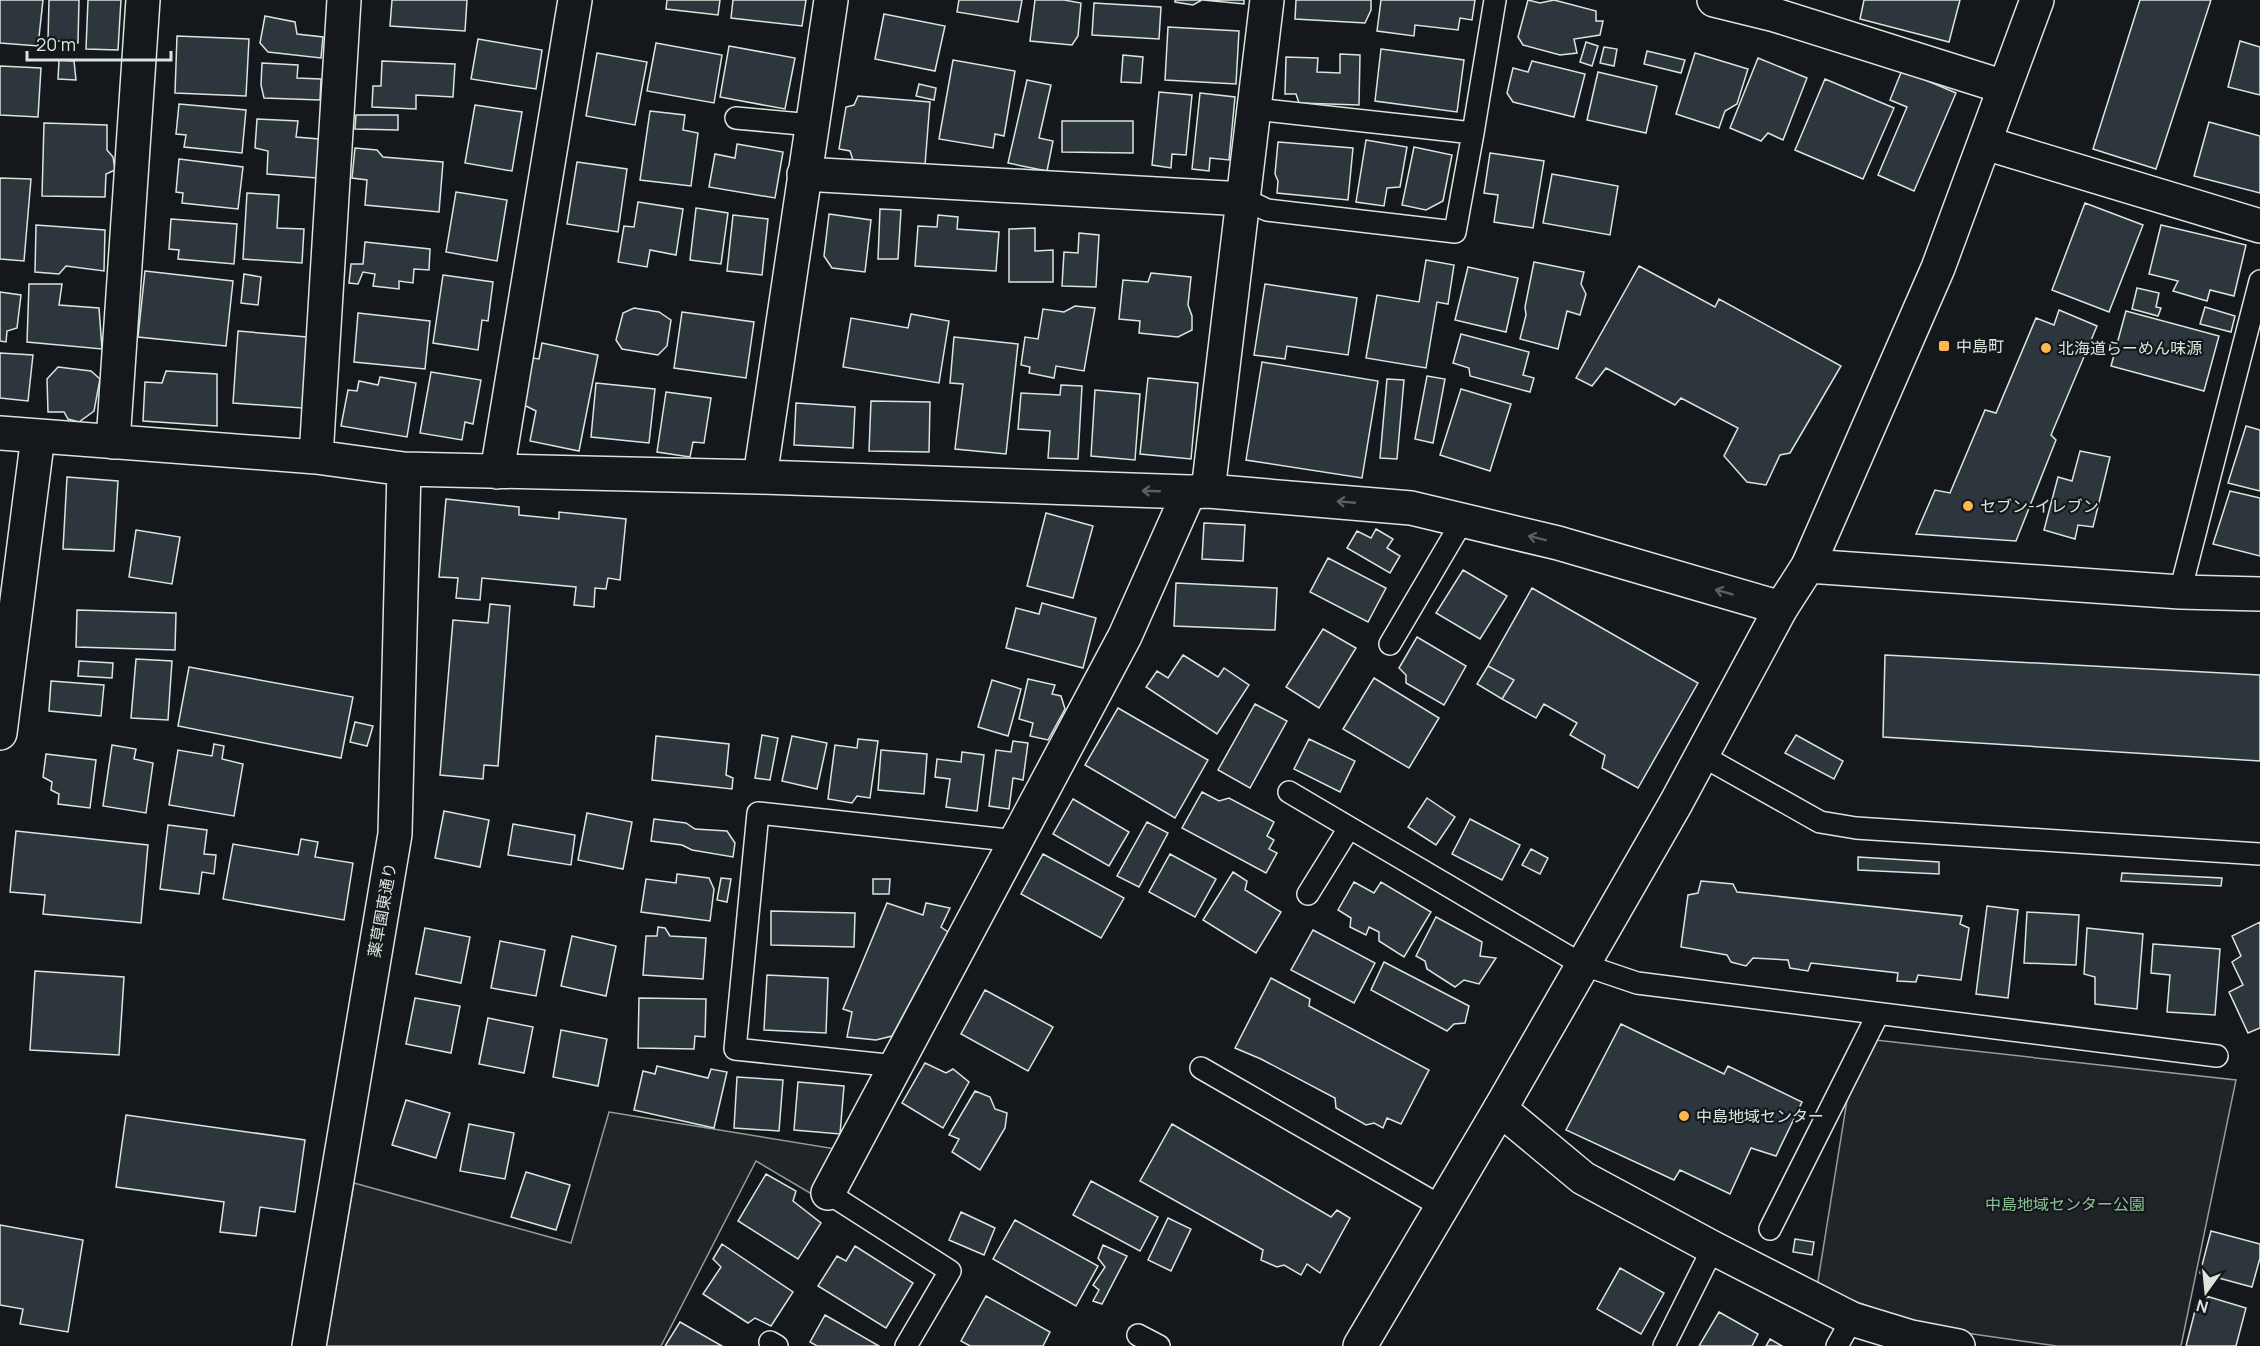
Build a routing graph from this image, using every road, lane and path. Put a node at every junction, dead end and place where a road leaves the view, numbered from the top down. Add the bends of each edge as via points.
1 (143, 0) edge
2 (344, 0) edge
3 (575, 0) edge
4 (831, 0) edge
5 (1267, 0) edge
6 (1495, 0) edge
7 (1714, 0) edge
8 (2037, 0) edge
9 (2004, 87) junction
10 (1255, 109) junction
11 (736, 118) dead end
12 (812, 126) junction
13 (1473, 133) junction
14 (1984, 143) junction
15 (804, 174) junction
16 (1244, 199) junction
17 (2260, 226) edge
18 (2260, 281) edge
19 (0, 434) edge
20 (38, 436) junction
21 (113, 442) junction
22 (316, 457) junction
23 (404, 469) junction
24 (497, 472) junction
25 (760, 477) junction
26 (1199, 492) junction
27 (1463, 520) junction
28 (1808, 566) junction
29 (2180, 592) junction
30 (2260, 594) edge
31 (1780, 608) junction
32 (1390, 644) dead end
33 (0, 733) edge
34 (1701, 755) junction
35 (1289, 792) dead end
36 (1349, 828) junction
37 (1017, 841) junction
38 (2260, 854) edge
39 (1308, 894) dead end
40 (1581, 964) junction
41 (1878, 1014) junction
42 (2217, 1056) dead end
43 (896, 1066) junction
44 (1201, 1068) dead end
45 (1500, 1109) junction
46 (828, 1193) joint
47 (1442, 1207) junction
48 (1770, 1229) dead end
49 (1713, 1248) junction
50 (1844, 1333) edge
51 (1138, 1335) dead end
52 (309, 1346) edge
53 (906, 1346) edge
54 (1159, 1346) edge
55 (1360, 1346) edge
56 (1664, 1346) edge
57 (1958, 1346) edge

1 - 21 street
2 - 22 street
3 - 24 street
4 - 12 street
5 - 10 street
6 - 13 lane
7 - 9 street via 1775,15
8 - 9 street
9 - 14 street
10 - 13 lane
10 - 16 street
11 - 12 lane
12 - 15 street
13 - 16 lane via 1455,232 1268,210
14 - 17 street
14 - 28 street via 1938,268
15 - 16 street
15 - 25 street
16 - 26 street
18 - 29 lane
19 - 20 street
20 - 21 street
20 - 33 street
21 - 22 street
22 - 23 street
23 - 24 street
23 - 52 street, 薬草園東通り via 395,834
24 - 25 street
26 -> 25 street
27 -> 26 street via 1411,508
26 - 37 street
31 -> 27 street via 1558,543
27 - 32 lane
28 - 29 street
28 - 31 street
29 - 30 street
31 - 34 street
34 - 38 lane via 1820,822 1856,828
34 - 40 street
35 - 36 lane
36 - 39 lane
36 - 40 lane
37 - 43 street
37 - 43 lane via 758,813 735,1049
40 - 41 lane via 1637,983
40 - 45 street
41 - 42 lane
41 - 48 lane
43 - 46 street
44 - 47 lane
45 - 47 street
45 - 49 street via 1582,1178
46 - 53 lane via 950,1271
47 - 55 street
49 - 50 street
49 - 56 lane
50 - 57 street via 1911,1336
51 - 54 lane

